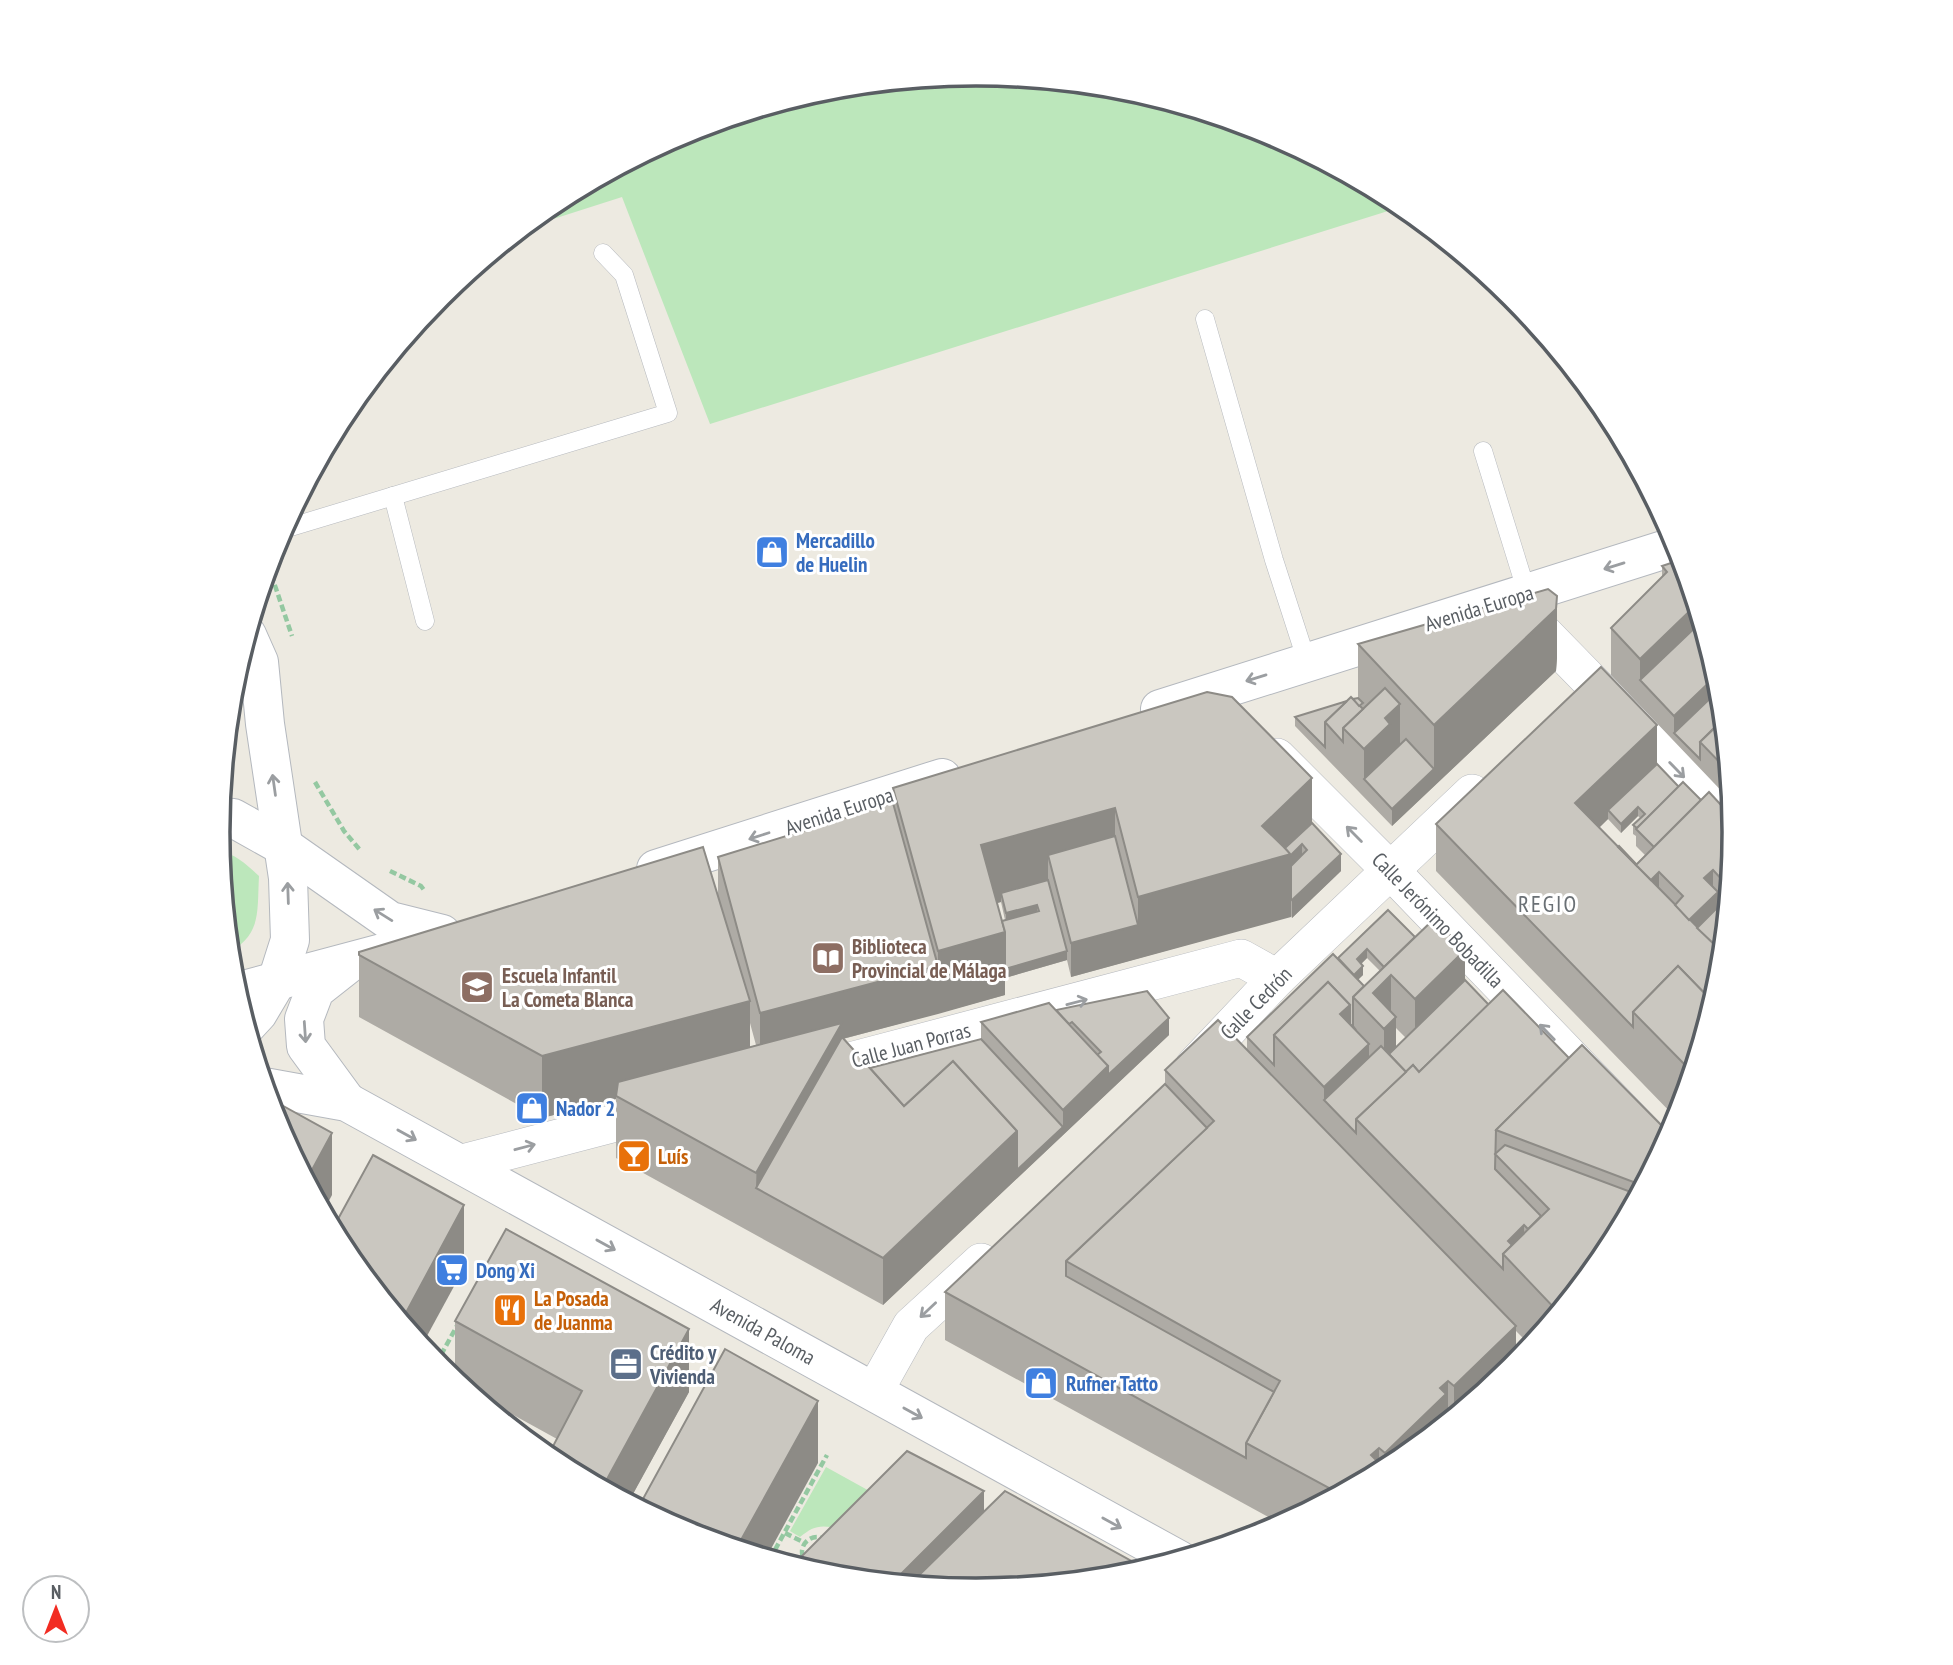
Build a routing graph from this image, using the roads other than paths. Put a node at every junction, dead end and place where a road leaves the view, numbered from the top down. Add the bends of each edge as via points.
1 (603, 253) dead end
2 (1205, 319) dead end
3 (1483, 451) dead end
4 (393, 496) junction
5 (298, 522) edge
6 (1667, 549) edge
7 (1518, 596) junction
8 (425, 621) dead end
9 (253, 648) edge
10 (1307, 662) junction
11 (1234, 716) junction
12 (1132, 718) edge
13 (973, 768) edge
14 (1491, 775) edge
15 (230, 818) edge
16 (1723, 818) edge
17 (283, 846) junction
18 (1391, 871) junction
19 (629, 878) edge
20 (354, 960) junction
21 (1277, 978) junction
22 (277, 981) junction
23 (247, 989) edge
24 (253, 1018) edge
25 (1213, 1048) junction
26 (1238, 1074) edge
27 (775, 1081) edge
28 (1173, 1085) dead end
29 (275, 1089) edge
30 (347, 1102) junction
31 (696, 1102) edge
32 (1654, 1144) edge
33 (459, 1164) junction
34 (1002, 1242) edge
35 (874, 1392) junction
36 (1168, 1554) edge

1 - 4 lane via 624,275 668,413
2 - 10 lane
3 - 7 lane
4 - 5 lane
4 - 8 lane
6 -> 7 main road, Avenida Europa
7 - 10 main road, Avenida Europa
7 -> 16 street via 1580,690
17 -> 9 main road via 259,662
10 -> 11 main road, Avenida Europa
11 - 12 main road, Avenida Europa
18 -> 11 street, Calle Jerónimo Bobadilla
13 -> 19 main road, Avenida Europa
14 - 18 street, Calle Cedrón
15 - 17 main road
20 -> 17 main road via 458,932 390,921
22 -> 17 main road via 290,940
18 - 21 street, Calle Cedrón
32 -> 18 street, Calle Jerónimo Bobadilla
20 - 22 main road
20 -> 30 main road via 315,990 304,1019 306,1046
21 - 25 street, Calle Cedrón
27 -> 21 street, Calle Juan Porras via 1241,958
22 - 23 main road
22 - 24 main road
25 - 26 street
25 - 28 street, Calle Cedrón
29 - 30 main road
30 -> 33 main road, Avenida Paloma
33 -> 31 street
33 -> 35 main road, Avenida Paloma
34 -> 35 street via 911,1326
35 -> 36 main road, Avenida Paloma via 1031,1486

